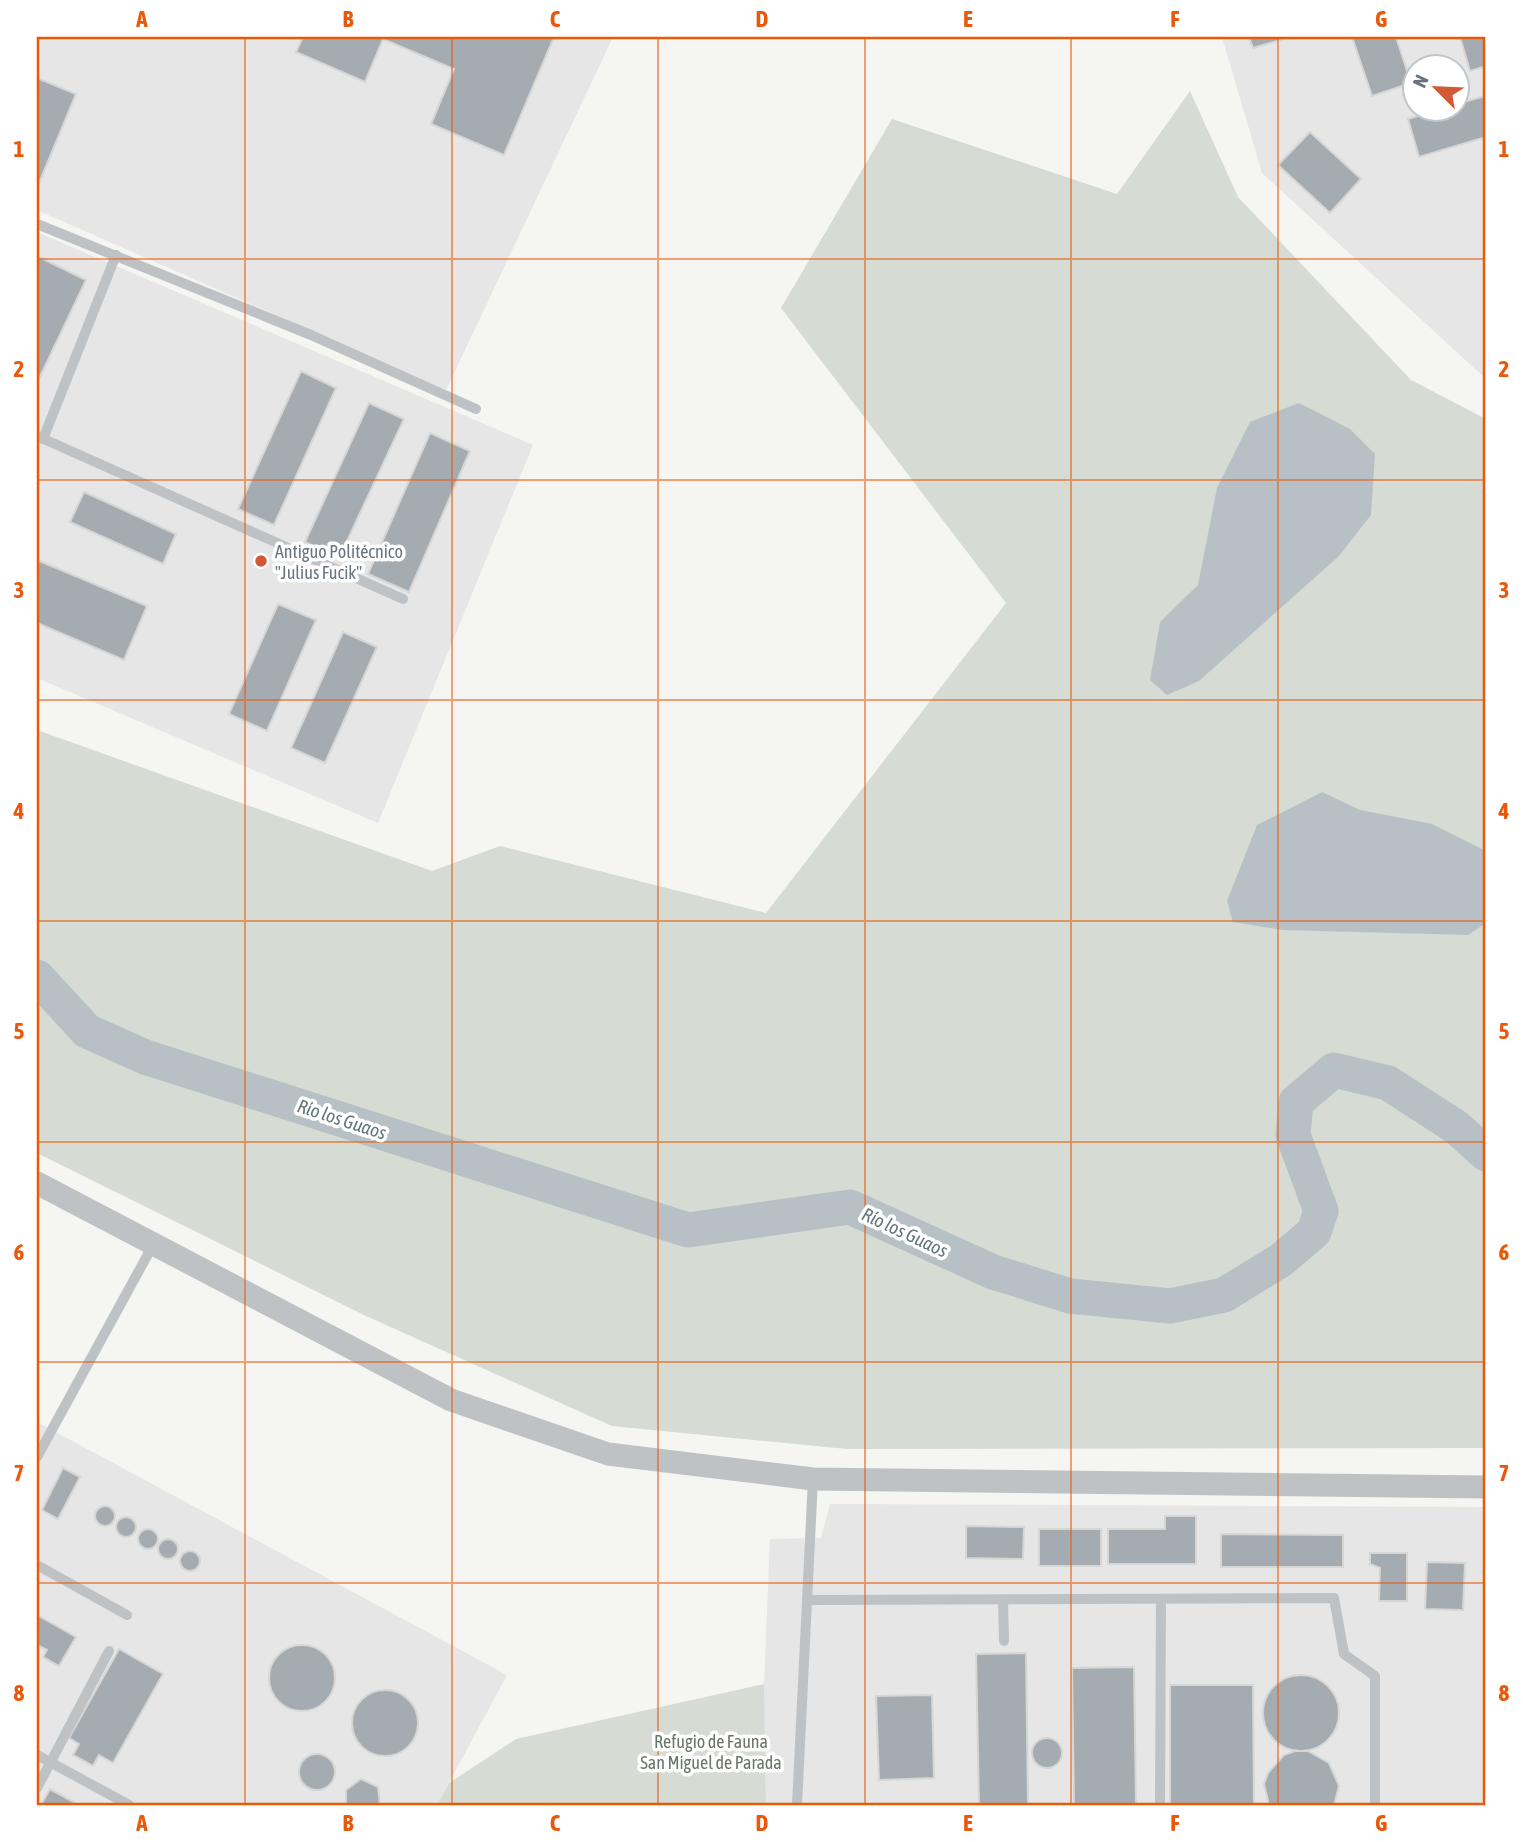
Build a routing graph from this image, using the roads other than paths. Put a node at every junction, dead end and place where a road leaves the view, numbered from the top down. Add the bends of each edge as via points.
1 (37, 224) edge
2 (116, 255) junction
3 (476, 409) dead end
4 (40, 437) edge
5 (403, 599) dead end
6 (37, 1183) edge
7 (153, 1244) junction
8 (37, 1457) edge
9 (813, 1479) junction
10 (1486, 1487) edge
11 (37, 1565) edge
12 (809, 1600) junction
13 (1161, 1600) junction
14 (1003, 1601) junction
15 (127, 1615) dead end
16 (1004, 1641) dead end
17 (109, 1651) dead end
18 (37, 1755) edge
19 (51, 1763) junction
20 (37, 1788) edge
21 (129, 1805) edge
22 (797, 1805) edge
23 (1160, 1805) edge
24 (1375, 1805) edge

1 - 2 lane
2 - 3 lane
2 - 4 lane
4 - 5 lane
6 - 7 street
7 - 8 lane
7 - 9 street via 451,1400 608,1454
9 - 10 street
9 - 12 lane
11 - 15 lane
12 - 14 lane
12 - 22 lane
13 - 14 lane
13 - 23 lane
13 - 24 lane via 1335,1598 1344,1654 1375,1676
14 - 16 lane
17 - 19 lane
18 - 19 lane
19 - 20 lane
19 - 21 lane

